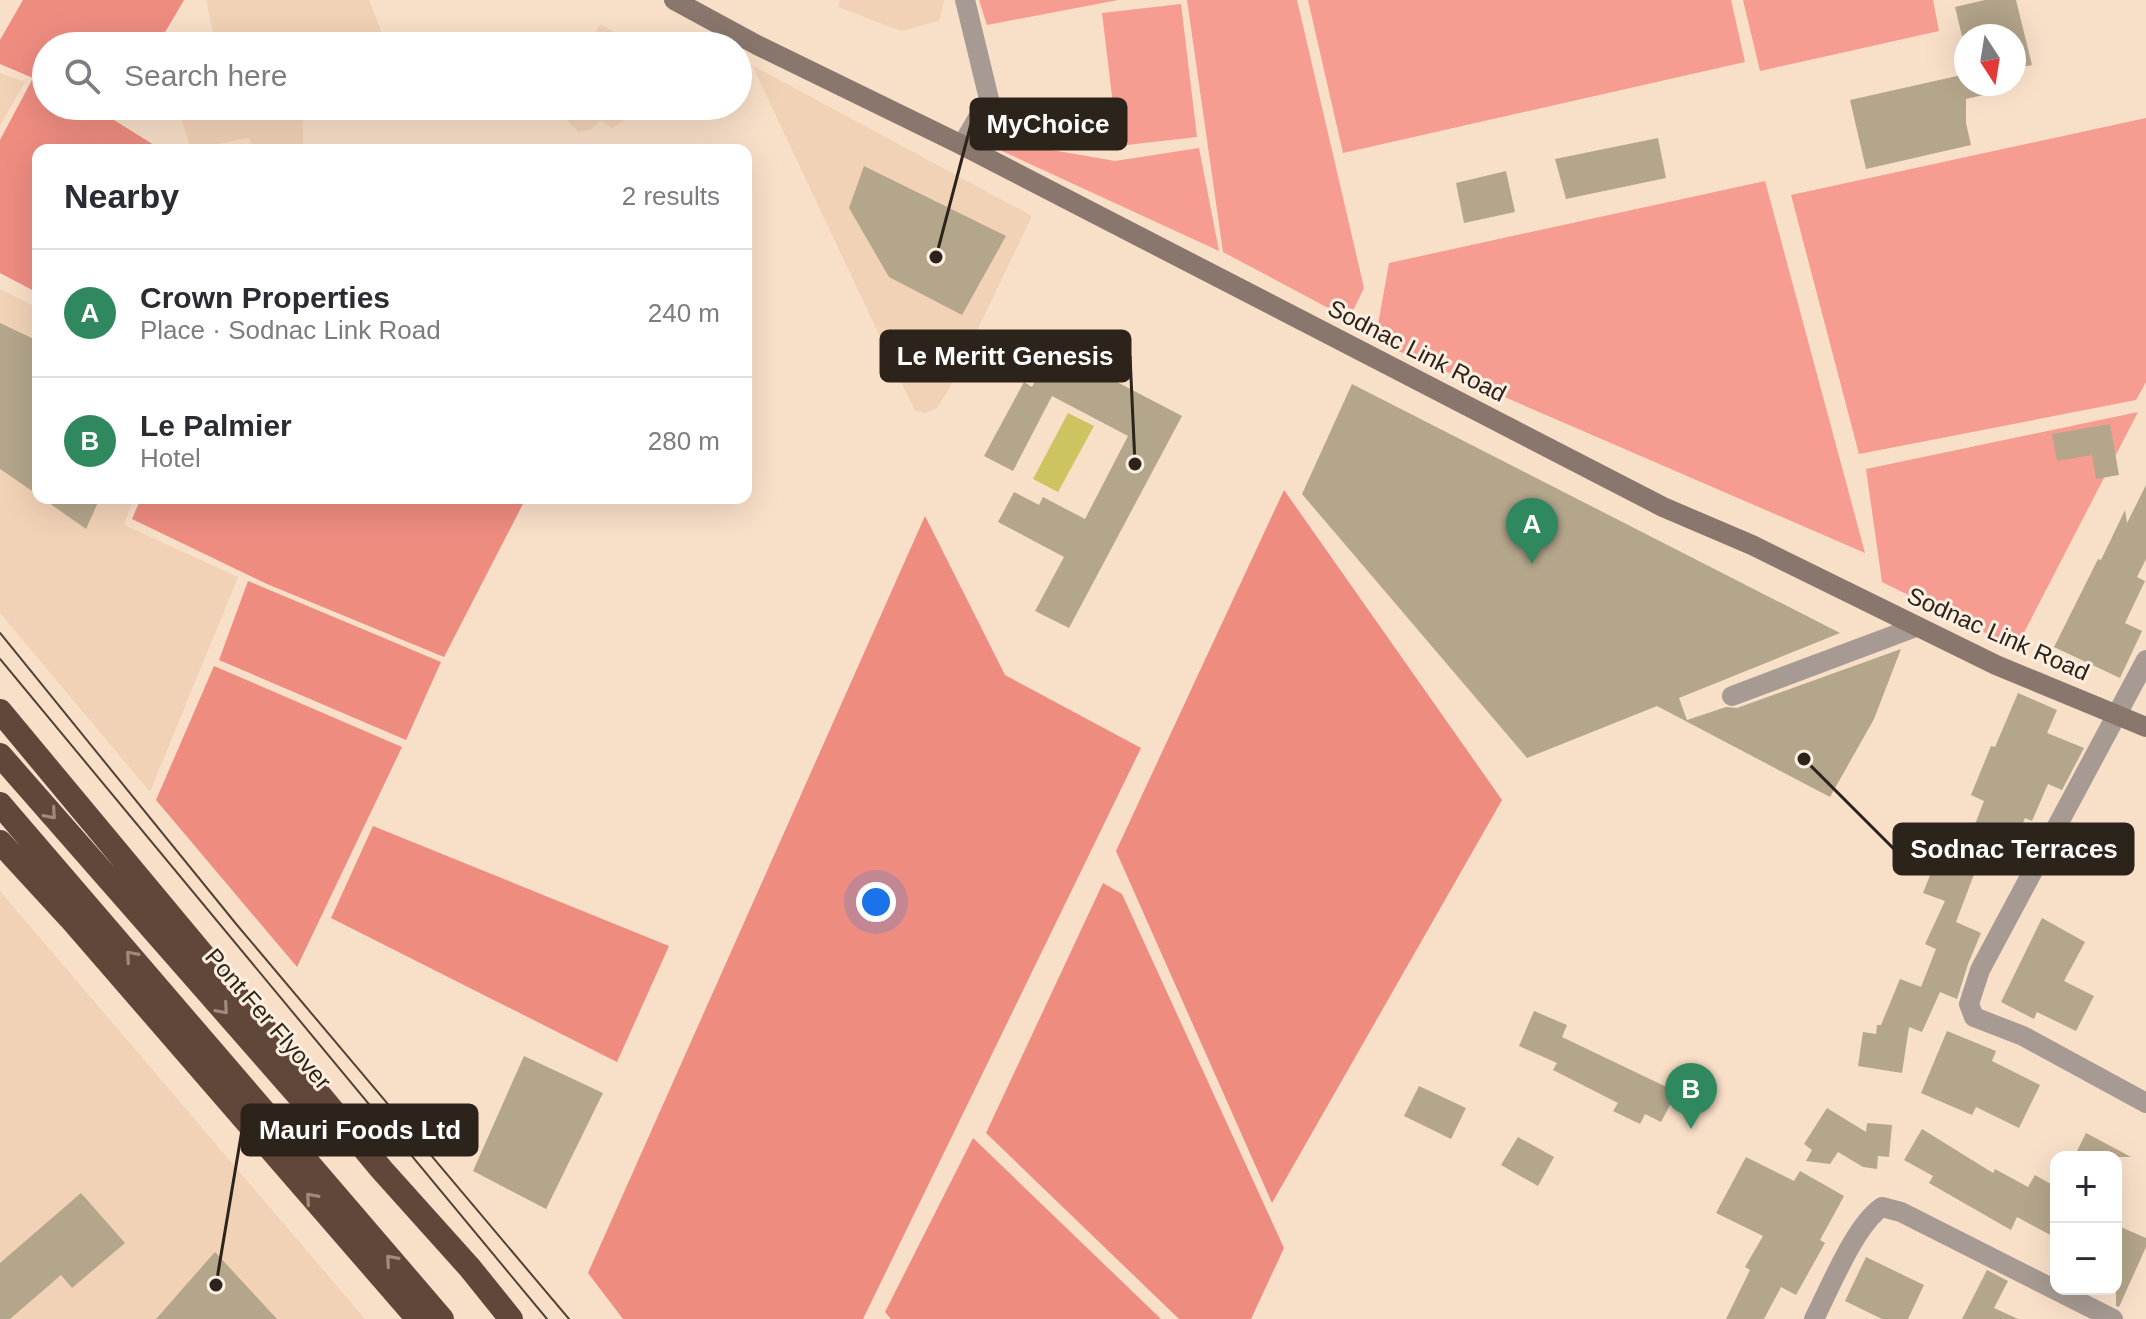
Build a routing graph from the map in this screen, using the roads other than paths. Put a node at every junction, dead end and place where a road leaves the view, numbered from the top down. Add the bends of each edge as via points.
1 (674, 0) edge
2 (965, 0) edge
3 (733, 32) edge
4 (752, 42) edge
5 (962, 145) junction
6 (1916, 627) junction
7 (2146, 660) edge
8 (1732, 696) dead end
9 (0, 711) edge
10 (2118, 715) junction
11 (2146, 727) edge
12 (0, 755) edge
13 (0, 804) edge
14 (0, 842) edge
15 (2144, 1096) edge
16 (418, 1319) edge
17 (442, 1319) edge
18 (494, 1319) edge
19 (511, 1319) edge
20 (1814, 1319) edge
21 (2113, 1319) edge

1 - 3 main road, Sodnac Link Road
2 - 5 street via 989,99
4 - 5 main road, Sodnac Link Road
5 - 6 main road, Sodnac Link Road via 1663,507
6 - 8 street
6 - 10 main road, Sodnac Link Road
7 - 10 street
9 - 19 highway
10 - 11 main road, Sodnac Link Road
10 - 15 street via 1980,970 1969,1004 1974,1017
12 -> 18 highway, Pont Fer Flyover
17 -> 13 highway
16 -> 14 highway
20 - 21 street via 1860,1232 1882,1207

